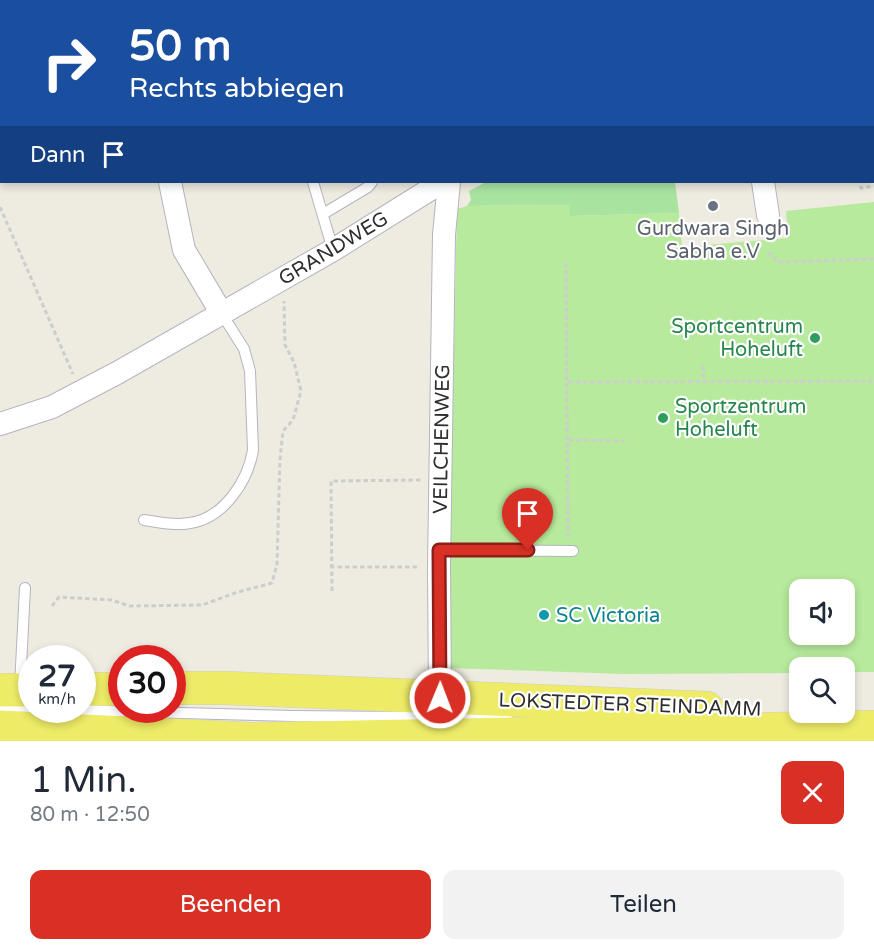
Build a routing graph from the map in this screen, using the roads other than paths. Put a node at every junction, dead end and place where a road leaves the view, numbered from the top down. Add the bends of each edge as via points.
1 (170, 183) edge
2 (314, 183) edge
3 (371, 183) edge
4 (440, 183) edge
5 (449, 183) edge
6 (763, 183) edge
7 (322, 214) junction
8 (768, 215) dead end
9 (333, 250) junction
10 (222, 314) junction
11 (0, 424) edge
12 (144, 520) dead end
13 (570, 547) road end
14 (439, 558) junction
15 (25, 588) dead end
16 (186, 688) edge
17 (17, 697) edge
18 (440, 698) junction
19 (874, 706) edge
20 (855, 707) edge
21 (695, 708) junction
22 (789, 709) edge
23 (96, 710) edge
24 (252, 713) junction
25 (632, 716) dead end
26 (517, 718) dead end
27 (0, 727) edge
28 (874, 727) edge
29 (375, 735) junction
30 (472, 737) edge

1 - 10 street via 184,250
2 - 7 lane
3 - 7 lane
4 - 9 street, GRANDWEG
5 - 14 street, VEILCHENWEG via 444,235
6 - 8 street
7 - 9 lane
9 - 10 street, GRANDWEG
10 - 11 street, GRANDWEG via 52,407
10 - 12 lane via 244,349 250,371 251,462 232,497 205,518 190,523
13 - 14 lane
14 - 18 street, VEILCHENWEG
15 - 17 lane
16 - 18 main road, LOKSTEDTER STEINDAMM
18 - 21 main road, LOKSTEDTER STEINDAMM
19 - 20 main road
21 - 22 main road, LOKSTEDTER STEINDAMM
21 - 25 lane
23 - 24 lane
24 - 26 lane
24 - 29 lane
27 - 29 main road, LOKSTEDTER STEINDAMM via 252,739
28 - 30 main road, LOKSTEDTER STEINDAMM
29 - 30 main road, LOKSTEDTER STEINDAMM

